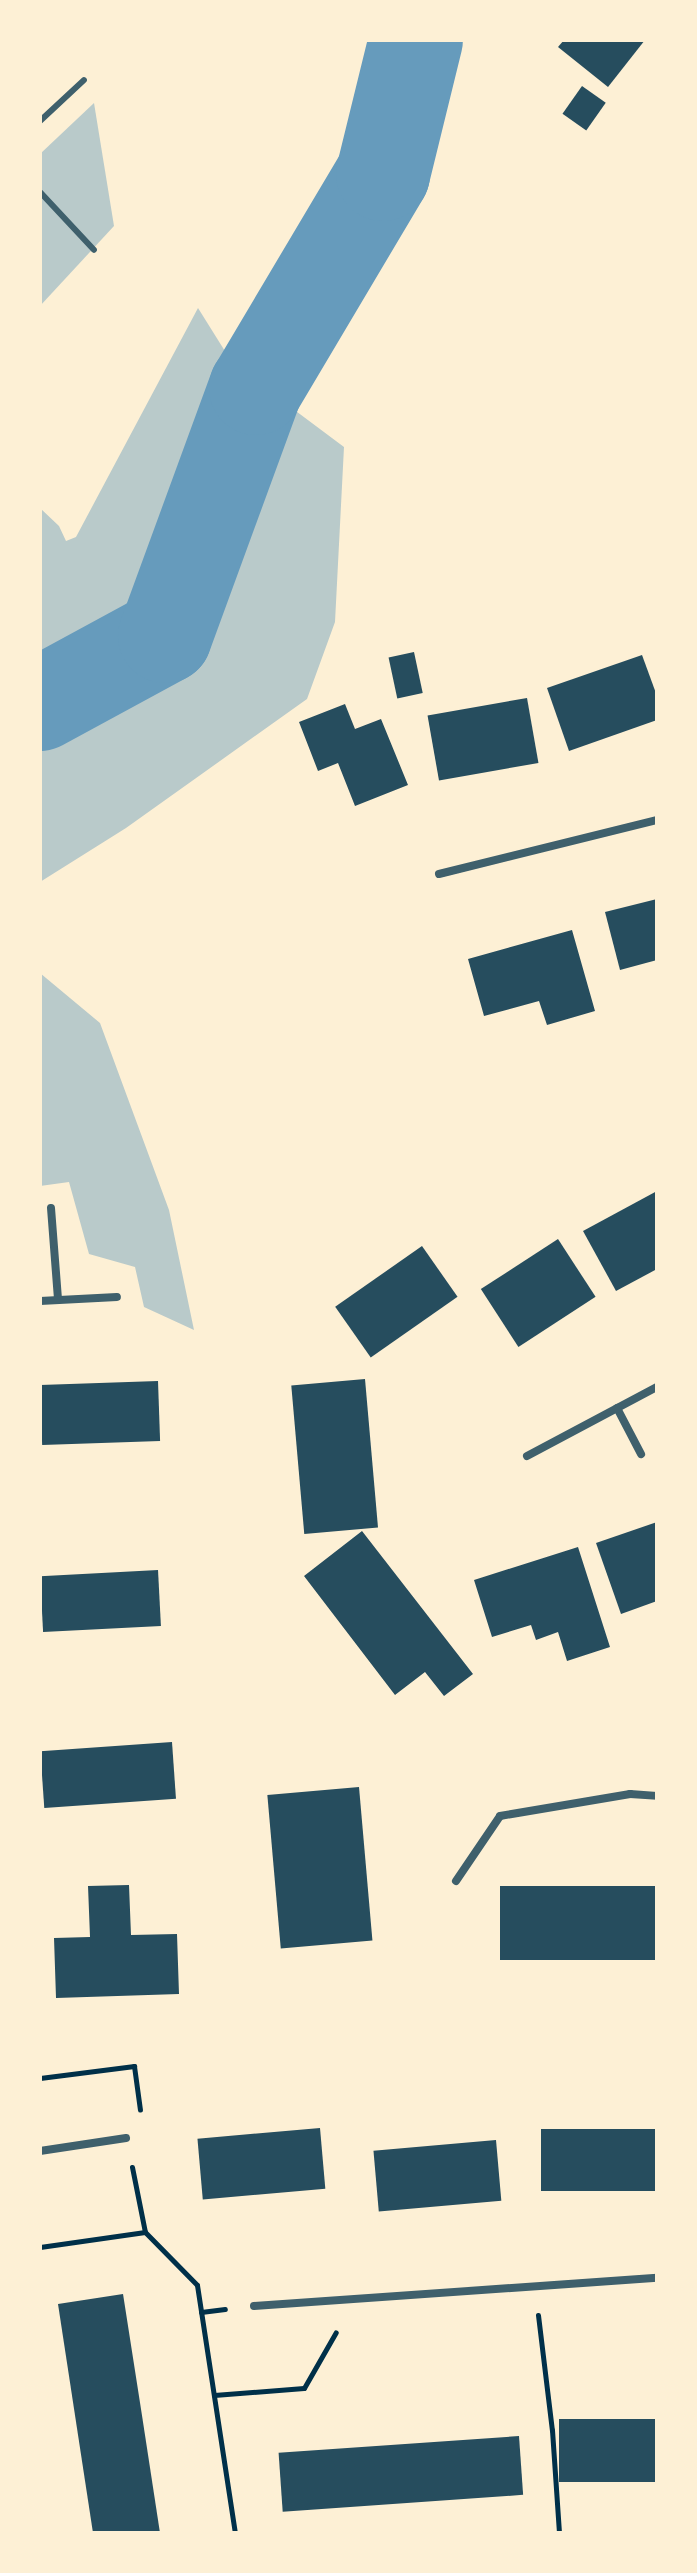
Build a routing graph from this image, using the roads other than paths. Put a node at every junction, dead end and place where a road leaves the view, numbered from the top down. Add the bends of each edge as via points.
1 (84, 80) dead end
2 (40, 121) edge
3 (40, 192) edge
4 (94, 250) dead end
5 (657, 820) edge
6 (439, 874) dead end
7 (51, 1208) dead end
8 (117, 1297) dead end
9 (58, 1300) junction
10 (40, 1301) edge
11 (657, 1387) edge
12 (617, 1408) junction
13 (641, 1454) dead end
14 (527, 1456) dead end
15 (657, 1796) edge
16 (456, 1881) dead end
17 (126, 2138) road end
18 (40, 2151) edge
19 (657, 2278) edge
20 (254, 2306) dead end

1 - 2 lane
3 - 4 lane
5 - 6 street
7 - 9 street
8 - 9 street
9 - 10 street
11 - 12 street
12 - 13 street
12 - 14 street
15 - 16 street via 630,1794 500,1816
17 - 18 street
19 - 20 street

